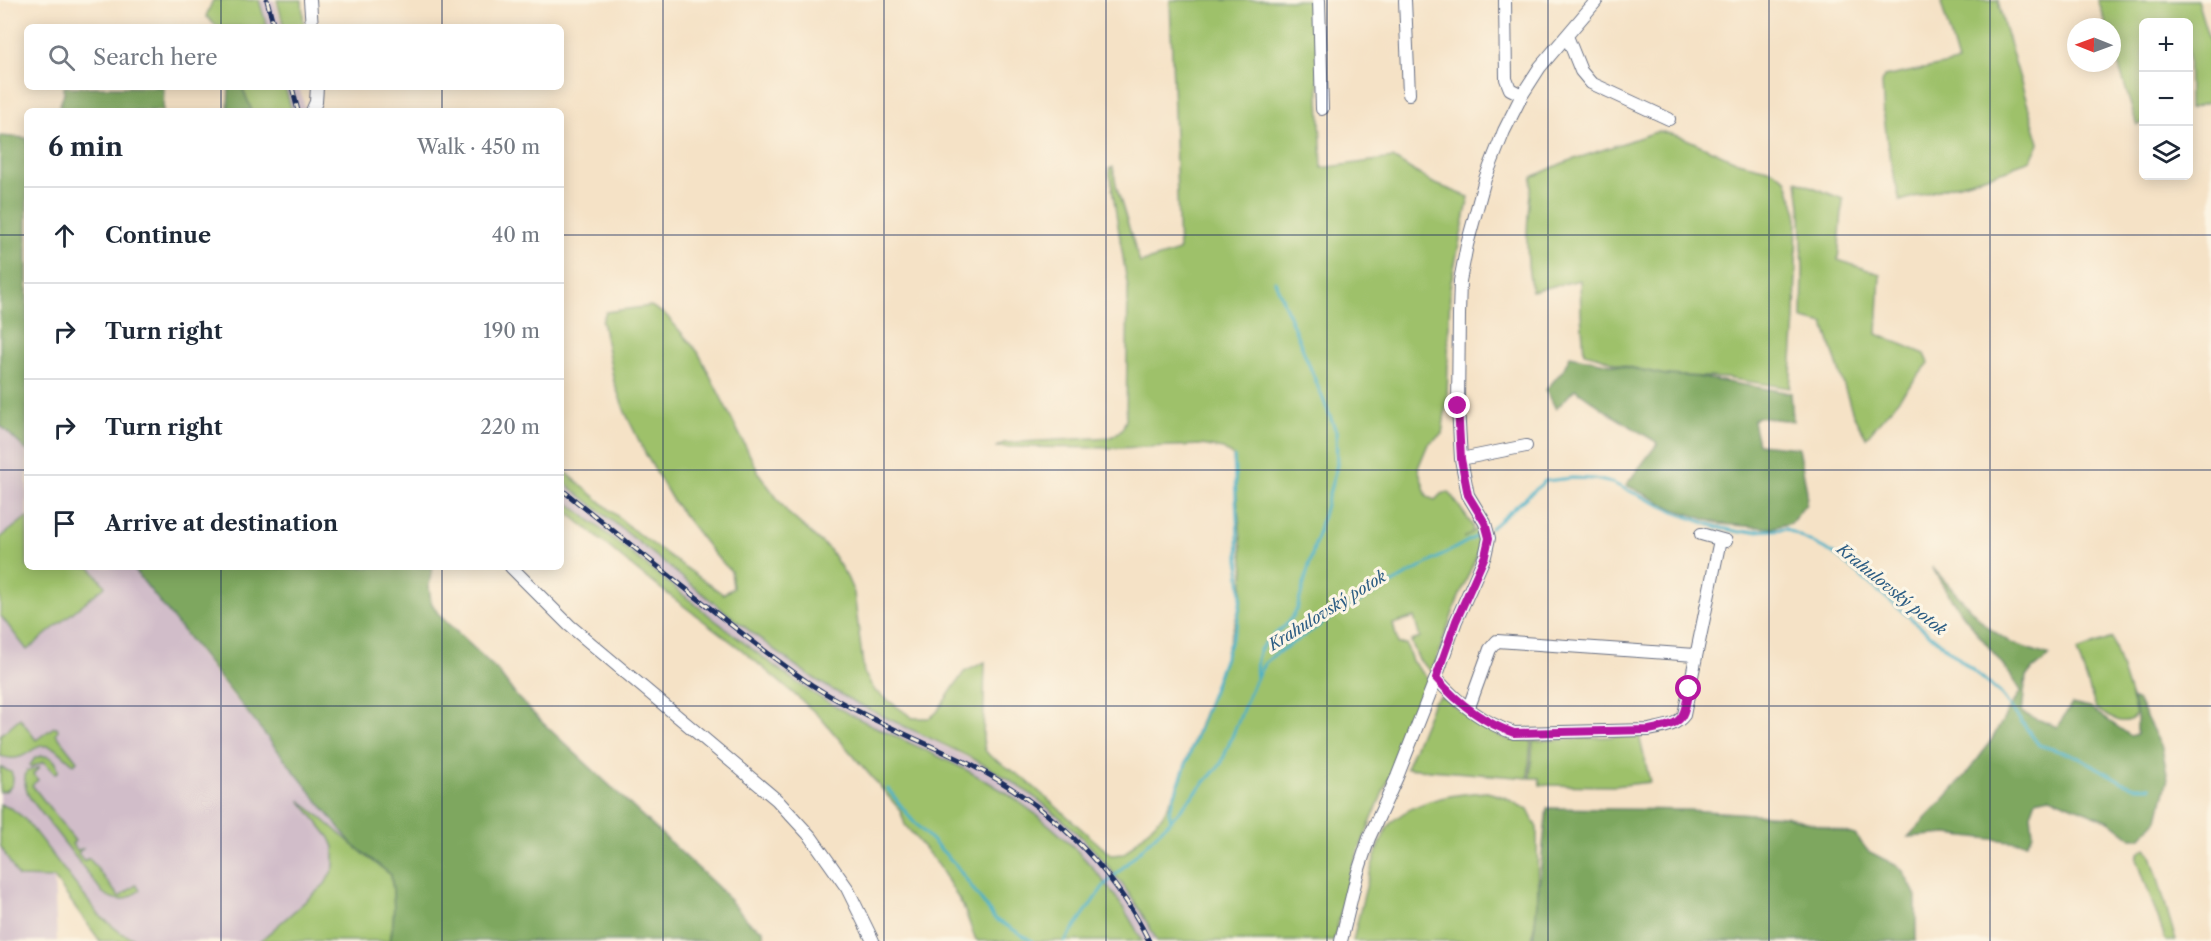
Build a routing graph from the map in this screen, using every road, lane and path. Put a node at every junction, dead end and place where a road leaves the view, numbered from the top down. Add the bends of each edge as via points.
1 (310, 0) edge
2 (1319, 0) edge
3 (1405, 0) edge
4 (1505, 0) edge
5 (1597, 0) edge
6 (312, 24) edge
7 (1567, 36) junction
8 (317, 90) edge
9 (1408, 94) dead end
10 (1522, 95) junction
11 (313, 108) edge
12 (1322, 110) dead end
13 (1669, 119) dead end
14 (1526, 446) dead end
15 (1461, 459) junction
16 (1701, 534) dead end
17 (514, 570) edge
18 (1695, 655) junction
19 (1436, 678) junction
20 (1469, 707) junction
21 (873, 941) edge
22 (1341, 941) edge

1 - 6 street
2 - 12 street
3 - 9 street
4 - 10 street via 1506,79 1510,89
5 - 7 street
7 - 10 street via 1539,67
7 - 13 street via 1591,83
8 - 11 street
10 - 15 street via 1485,180 1460,281
14 - 15 street
15 - 19 street via 1468,495 1489,538
16 - 18 street via 1724,541
17 - 21 street via 569,625 777,800 811,837 847,888
18 - 20 street via 1497,640
18 - 20 street via 1684,715 1669,726 1628,731 1514,733 1501,729
19 - 20 street
19 - 22 street via 1369,838

